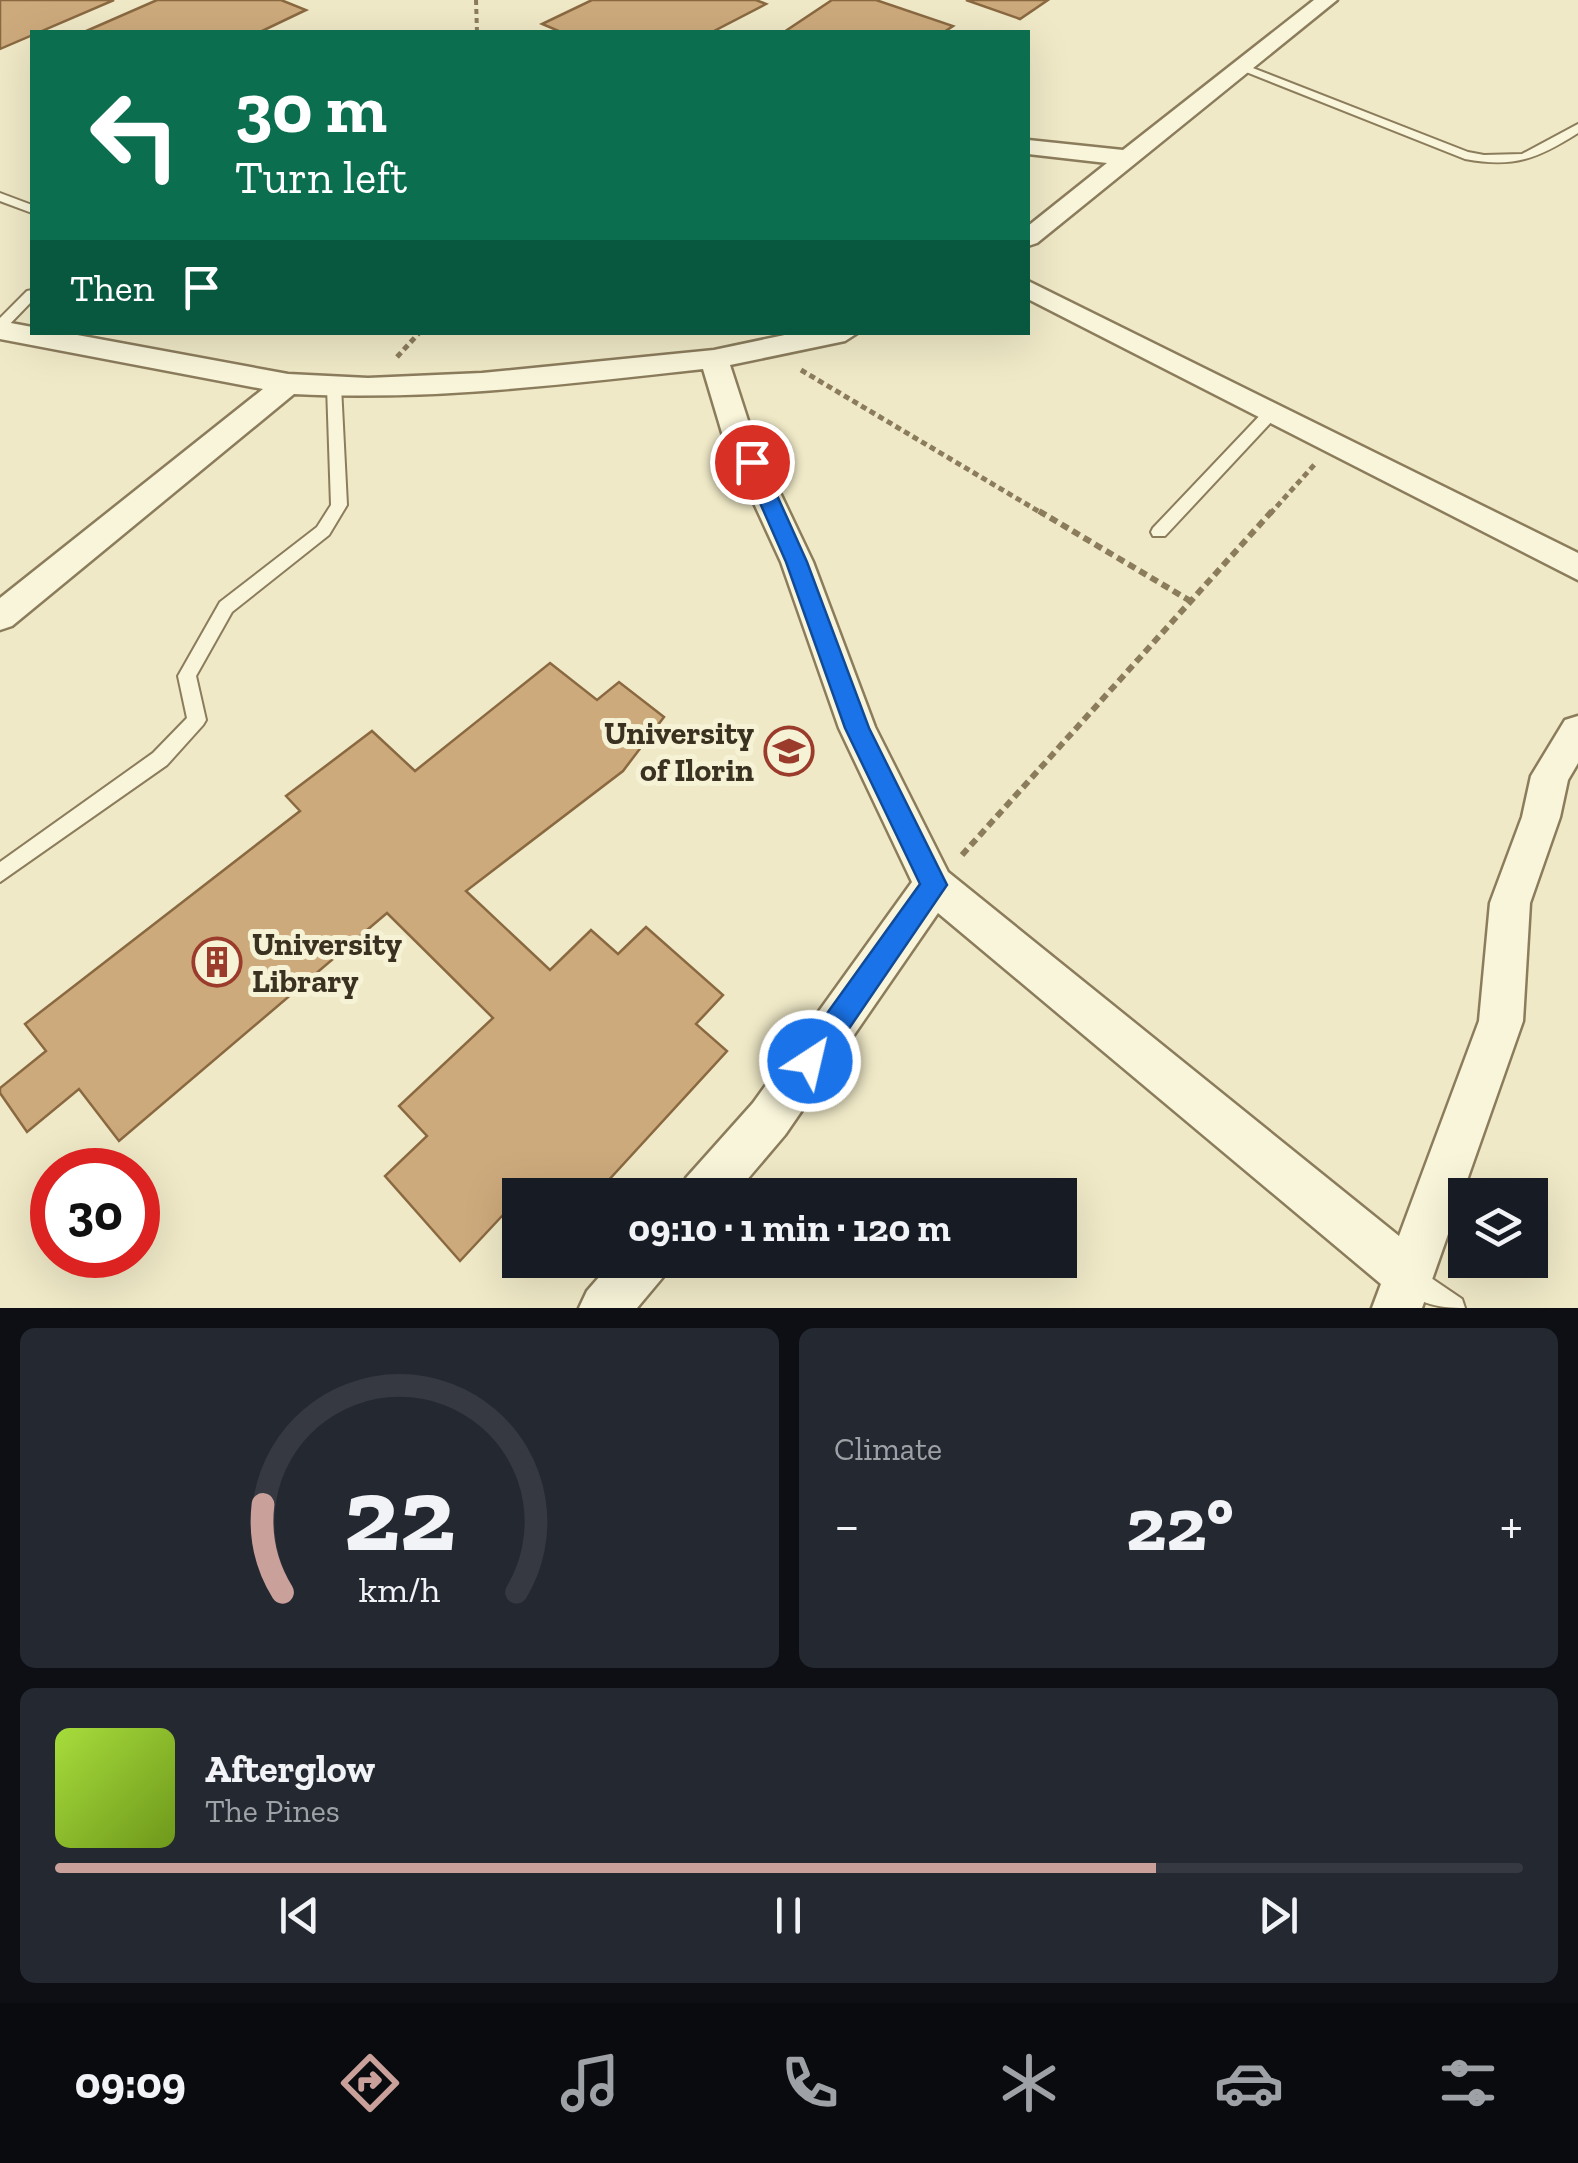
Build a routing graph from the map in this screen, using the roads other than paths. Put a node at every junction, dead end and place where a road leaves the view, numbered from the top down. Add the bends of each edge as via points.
1 (1327, 0) edge
2 (1240, 66) junction
3 (1578, 128) edge
4 (1030, 148) edge
5 (1127, 158) junction
6 (0, 197) edge
7 (30, 209) edge
8 (1030, 236) edge
9 (1030, 290) edge
10 (30, 296) edge
11 (0, 328) edge
12 (30, 334) edge
13 (36, 335) edge
14 (833, 335) edge
15 (714, 360) junction
16 (288, 384) junction
17 (334, 386) junction
18 (1271, 412) junction
19 (1160, 532) dead end
20 (1578, 568) edge
21 (0, 617) edge
22 (1578, 731) edge
23 (0, 874) edge
24 (934, 885) junction
25 (718, 1178) edge
26 (630, 1278) edge
27 (1403, 1292) edge
28 (604, 1308) edge
29 (1454, 1308) edge

1 - 2 street
2 - 3 lane via 1500,163 1531,158
2 - 5 street
4 - 5 street
5 - 8 street
6 - 7 lane
9 - 18 street
10 - 11 lane
11 - 12 street
13 - 16 street
14 - 15 street
15 - 17 street via 482,382
15 - 24 street via 738,436 785,532 857,728
16 - 17 street
16 - 21 street
17 - 23 lane via 339,505 323,531 226,607 187,676 197,720 160,759
18 - 19 lane
18 - 20 street
22 - 27 street via 1550,776 1510,903 1501,1020
24 - 25 street via 769,1120
24 - 27 street
26 - 28 street
27 - 29 lane

